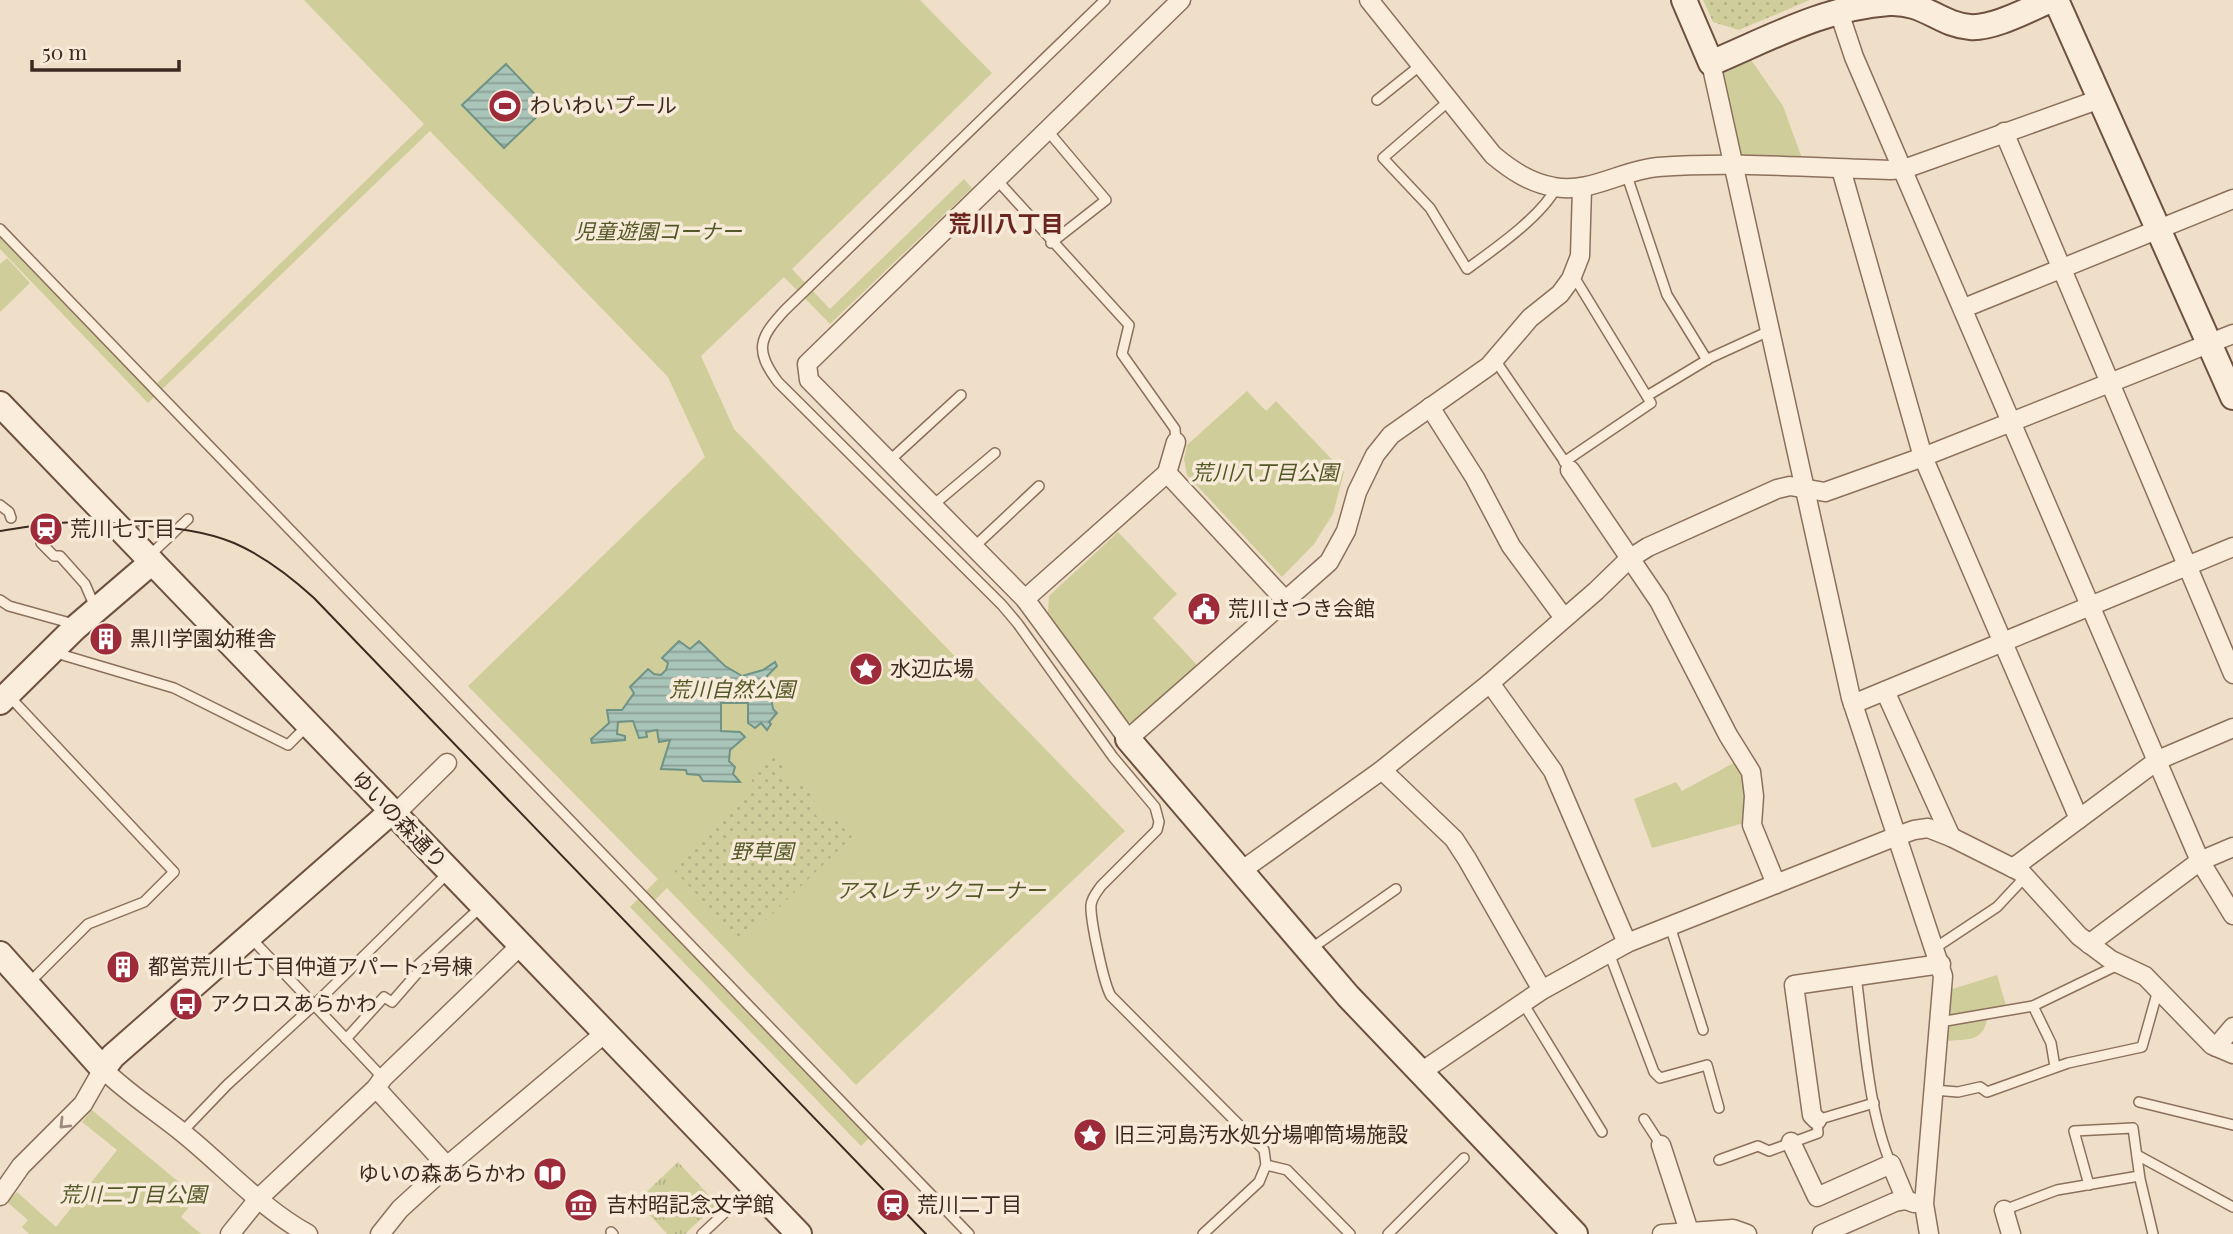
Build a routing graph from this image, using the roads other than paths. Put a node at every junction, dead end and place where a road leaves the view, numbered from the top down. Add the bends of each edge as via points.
1 (1105, 0) edge
2 (1181, 0) edge
3 (1369, 0) edge
4 (1684, 0) edge
5 (2053, 0) edge
6 (1839, 12) junction
7 (1422, 64) junction
8 (1712, 64) junction
9 (2100, 99) junction
10 (1377, 100) dead end
11 (1450, 100) junction
12 (1047, 130) junction
13 (2004, 132) junction
14 (1733, 166) junction
15 (1840, 169) junction
16 (1904, 169) junction
17 (1626, 173) junction
18 (997, 180) junction
19 (1556, 188) junction
20 (1582, 188) junction
21 (2233, 199) edge
22 (0, 229) edge
23 (2157, 230) junction
24 (1051, 243) junction
25 (2061, 269) junction
26 (1573, 275) junction
27 (1964, 308) junction
28 (1769, 331) junction
29 (2233, 334) edge
30 (2208, 344) junction
31 (1495, 360) junction
32 (1707, 360) junction
33 (2110, 383) junction
34 (961, 394) dead end
35 (1647, 396) junction
36 (2233, 397) edge
37 (0, 404) edge
38 (1430, 407) junction
39 (2013, 421) junction
40 (1176, 442) joint
41 (995, 453) dead end
42 (1923, 457) junction
43 (888, 463) junction
44 (1567, 466) junction
45 (1167, 473) junction
46 (1039, 486) dead end
47 (1806, 489) junction
48 (0, 505) edge
49 (932, 506) junction
50 (11, 518) dead end
51 (188, 519) dead end
52 (41, 542) dead end
53 (2233, 547) edge
54 (973, 548) junction
55 (1629, 559) junction
56 (150, 560) junction
57 (2188, 566) junction
58 (1025, 599) junction
59 (0, 600) edge
60 (1285, 600) junction
61 (2092, 606) junction
62 (96, 608) junction
63 (1564, 618) junction
64 (75, 628) junction
65 (2003, 643) junction
66 (52, 652) junction
67 (2233, 674) edge
68 (1490, 682) junction
69 (1885, 691) junction
70 (4, 698) edge
71 (1853, 704) junction
72 (308, 725) junction
73 (2233, 728) edge
74 (1128, 739) junction
75 (2158, 760) junction
76 (447, 763) dead end
77 (1382, 770) junction
78 (393, 814) junction
79 (2079, 819) junction
80 (1897, 836) junction
81 (1951, 837) junction
82 (2233, 846) edge
83 (2200, 861) junction
84 (1241, 871) junction
85 (449, 872) junction
86 (2019, 873) junction
87 (1776, 884) junction
88 (1396, 889) dead end
89 (482, 906) junction
90 (2233, 913) edge
91 (1670, 926) junction
92 (250, 936) junction
93 (1627, 943) junction
94 (2089, 944) junction
95 (521, 945) junction
96 (1308, 950) junction
97 (1609, 953) junction
98 (0, 954) edge
99 (1938, 956) junction
100 (2120, 964) junction
101 (1856, 976) junction
102 (28, 984) junction
103 (1542, 990) junction
104 (2158, 990) junction
105 (1523, 1003) junction
106 (314, 1004) junction
107 (2033, 1006) junction
108 (1940, 1023) junction
109 (2233, 1027) edge
110 (1703, 1030) dead end
111 (605, 1034) junction
112 (346, 1039) junction
113 (2216, 1047) junction
114 (2233, 1054) edge
115 (2056, 1067) junction
116 (103, 1069) junction
117 (1421, 1072) junction
118 (379, 1083) junction
119 (1934, 1090) junction
120 (2139, 1102) dead end
121 (1874, 1103) junction
122 (1719, 1108) dead end
123 (1644, 1119) dead end
124 (1817, 1120) junction
125 (2233, 1125) edge
126 (182, 1132) junction
127 (1602, 1132) dead end
128 (1791, 1142) junction
129 (1661, 1144) joint
130 (2137, 1155) junction
131 (1464, 1158) dead end
132 (1719, 1160) dead end
133 (1891, 1164) junction
134 (447, 1166) junction
135 (1266, 1166) junction
136 (2139, 1176) junction
137 (2089, 1185) junction
138 (753, 1186) junction
139 (0, 1196) edge
140 (258, 1198) junction
141 (1906, 1200) junction
142 (1924, 1204) junction
143 (2233, 1207) edge
144 (2004, 1210) joint
145 (1689, 1231) junction
146 (230, 1234) edge
147 (308, 1234) edge
148 (380, 1234) edge
149 (702, 1234) edge
150 (799, 1234) edge
151 (969, 1234) edge
152 (1203, 1234) edge
153 (1350, 1234) edge
154 (1388, 1234) edge
155 (1575, 1234) edge
156 (1662, 1234) edge
157 (1746, 1234) edge
158 (1822, 1234) edge
159 (1929, 1234) edge
160 (2011, 1234) edge
161 (2153, 1234) edge

1 - 135 lane via 786,310 766,333 761,349 778,382 1018,624 1113,757 1155,807 1157,830 1101,886 1091,903 1107,989 1264,1150
2 - 12 street
3 - 7 street
4 - 8 street
5 - 6 street via 1979,27 1957,24 1904,3
5 - 9 street
6 - 8 street
6 - 16 street
7 - 10 lane
7 - 11 street
8 - 14 street
9 - 13 street
9 - 23 street
11 - 19 street via 1493,155 1534,182
11 - 19 lane via 1383,158 1430,208 1466,269 1524,224
12 - 18 street
12 - 24 lane via 1106,200
13 - 16 street
13 - 25 street
14 - 15 street
14 - 17 street via 1656,167
14 - 28 street
15 - 16 street
15 - 42 street
16 - 27 street
17 - 20 street
17 - 32 lane via 1667,295
18 - 24 lane
18 - 43 street via 807,364 809,380
19 - 20 street
20 - 26 street via 1580,256
21 - 23 street
22 - 151 lane
23 - 25 street
23 - 30 street
24 - 40 lane via 1129,325 1122,354 1175,429
25 - 27 street
25 - 33 street
26 - 31 street
26 - 35 lane
27 - 39 street
28 - 32 lane
28 - 47 street
29 - 30 street
30 - 33 street
30 - 36 street
31 - 38 street
31 - 44 lane
32 - 35 lane
33 - 39 street
33 - 57 street
34 - 43 lane
35 - 44 lane via 1651,403
37 - 56 street, ゆいの森通り
38 - 60 street via 1391,435 1375,455 1329,562
38 - 63 street via 1511,546
39 - 42 street
39 - 61 street
40 - 45 street
41 - 49 lane
42 - 47 street via 1825,492
42 - 65 street
43 - 49 street
44 - 55 street
45 - 58 street
45 - 60 street
46 - 54 lane
47 - 55 street via 1777,489
47 - 71 street
48 - 50 lane
49 - 54 street
51 - 56 lane
52 - 62 lane via 85,584
53 - 57 street
54 - 58 street
55 - 63 street
55 - 87 street via 1659,601 1751,772 1752,825
56 - 62 street
56 - 72 street, ゆいの森通り
57 - 61 street
57 - 67 street
58 - 74 street
59 - 64 lane
60 - 74 street
61 - 65 street
61 - 75 street
62 - 64 street
63 - 68 street
64 - 66 street
65 - 69 street
65 - 79 street
66 - 70 street
66 - 72 lane via 174,688 288,745
68 - 77 street
68 - 93 street via 1553,771
69 - 71 street
69 - 81 street
70 - 102 lane via 174,872 144,902 88,924
71 - 80 street
72 - 78 street, ゆいの森通り
73 - 75 street
74 - 84 street
75 - 79 street
75 - 83 street
76 - 78 street
77 - 84 street
77 - 103 street via 1454,839
78 - 85 street, ゆいの森通り
78 - 92 street
79 - 86 street
80 - 81 street via 1928,828
80 - 87 street
80 - 99 street
81 - 86 street
82 - 83 street
83 - 90 street
83 - 94 street
84 - 96 street
85 - 89 street, ゆいの森通り
85 - 106 lane
86 - 94 street
86 - 99 lane via 1997,907
87 - 91 street
88 - 96 lane
89 - 95 street, ゆいの森通り
89 - 112 lane via 417,966 419,971 391,1002 384,997
91 - 93 street
91 - 110 lane
92 - 106 lane
92 - 116 street
93 - 97 street
94 - 100 street
95 - 111 street, ゆいの森通り
95 - 118 street
96 - 117 street
97 - 103 street
97 - 122 lane via 1654,1072 1660,1078 1669,1077 1707,1065
98 - 102 street
99 - 101 street
99 - 108 street via 1943,976
100 - 104 street via 2145,976
100 - 107 lane
101 - 121 lane
101 - 124 street via 1794,985 1812,1115
102 - 116 street
103 - 105 street
104 - 113 street
104 - 115 lane via 2142,1047
105 - 117 street
105 - 127 lane
106 - 112 lane
106 - 126 lane
107 - 108 lane
107 - 115 lane via 2051,1042
108 - 119 street
109 - 113 street
111 - 134 street
111 - 138 street, ゆいの森通り
112 - 118 lane
113 - 114 street
115 - 119 lane via 1987,1092 1980,1087 1958,1093
116 - 126 street
116 -> 139 street via 83,1104 21,1166
117 - 155 street
118 - 134 street
118 - 140 street
119 - 142 street
120 - 125 lane
121 - 124 lane
121 - 133 lane via 1881,1142
123 - 129 lane
124 - 128 lane via 1818,1133
126 - 140 street
128 - 132 lane via 1769,1151 1758,1146
128 - 133 street via 1817,1197
129 - 145 street
130 - 136 lane
130 - 137 lane via 2133,1128 2074,1130
130 - 143 lane
131 - 154 lane
133 - 141 street
134 - 148 street
135 - 152 lane via 1259,1182
135 - 153 lane via 1287,1170
136 - 137 lane
136 - 161 lane
137 - 144 lane via 2057,1190
138 - 149 lane
138 - 150 street, ゆいの森通り
140 - 146 street
140 - 147 street
141 - 142 street
141 - 158 street
142 - 159 street
144 - 160 street
145 - 156 street
145 - 157 street via 1733,1229

